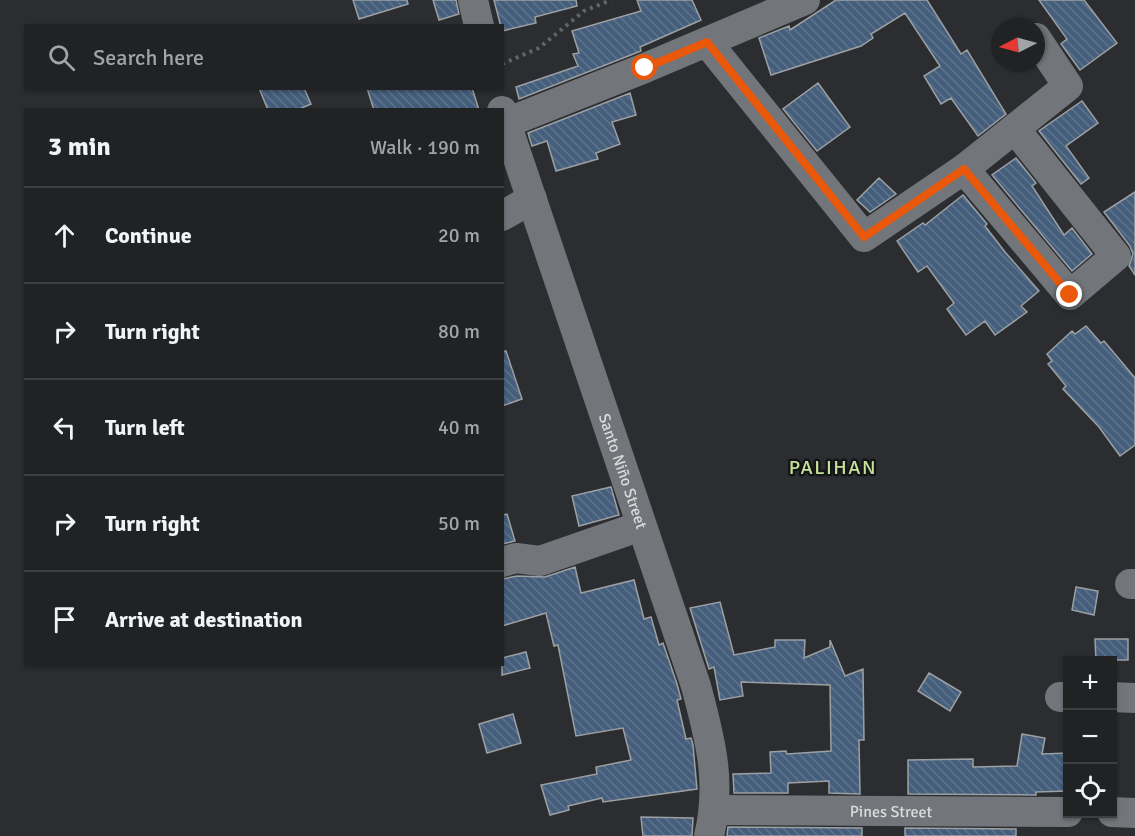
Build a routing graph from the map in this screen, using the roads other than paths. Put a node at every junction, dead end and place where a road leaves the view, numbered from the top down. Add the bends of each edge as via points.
1 (473, 0) edge
2 (805, 0) edge
3 (478, 24) edge
4 (707, 42) junction
5 (1045, 52) edge
6 (496, 90) edge
7 (502, 108) edge
8 (504, 114) edge
9 (1015, 129) junction
10 (964, 169) junction
11 (532, 199) junction
12 (504, 215) edge
13 (641, 526) junction
14 (504, 561) edge
15 (1117, 697) edge
16 (1135, 698) edge
17 (1063, 812) edge
18 (1117, 813) edge
19 (1135, 813) edge
20 (712, 823) edge

1 - 3 street
2 - 4 street
4 - 8 street
4 - 10 street via 864,237
5 - 9 street via 1068,86
6 - 7 street, Santo Niño Street
8 - 11 street, Santo Niño Street
9 - 10 street
9 - 10 street via 1116,256 1070,295
11 - 12 street
11 - 13 street, Santo Niño Street
13 - 14 street via 540,561 516,558
13 - 20 street, Santo Niño Street via 711,741 716,772
15 - 16 street
17 - 20 street, Pines Street
18 - 19 street

